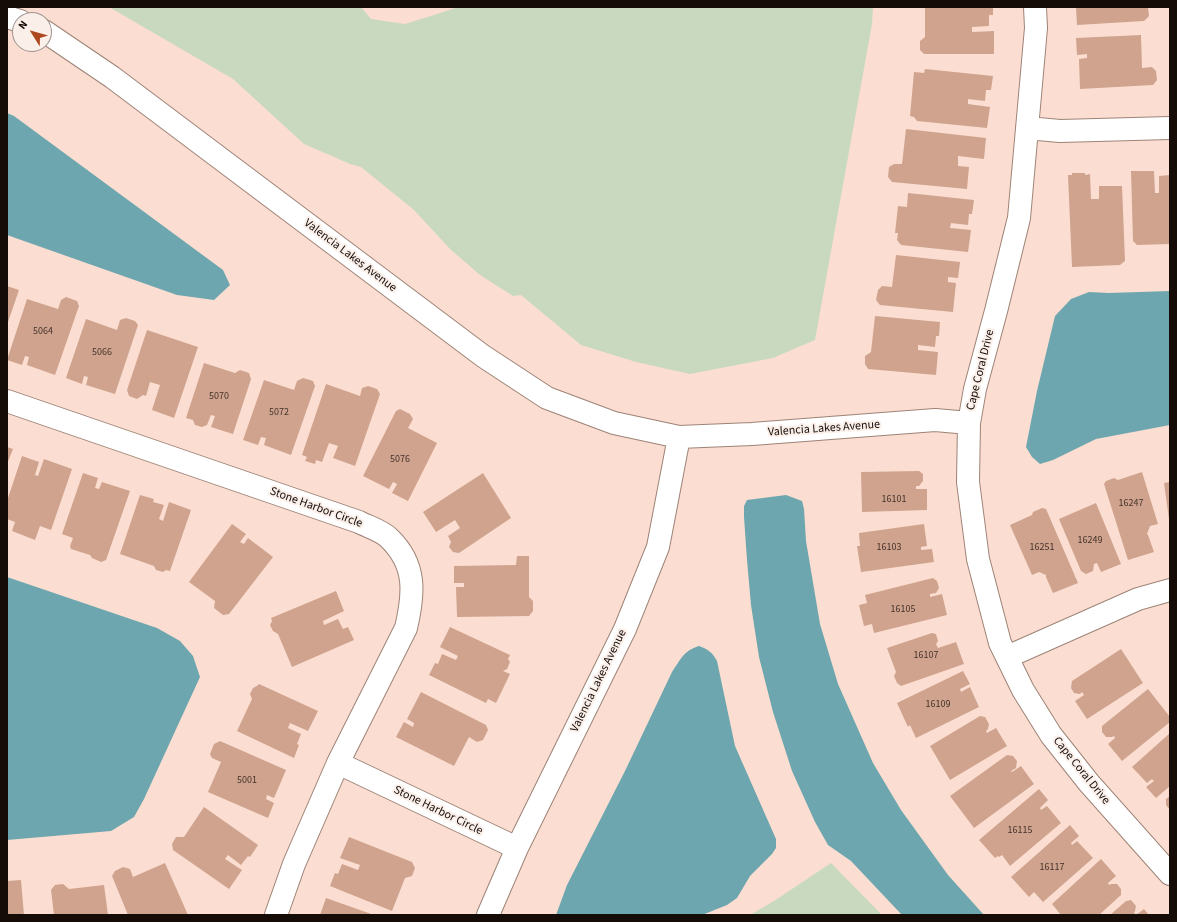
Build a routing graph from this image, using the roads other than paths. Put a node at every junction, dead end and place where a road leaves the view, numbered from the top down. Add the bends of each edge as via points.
1 (1035, 7) edge
2 (52, 36) edge
3 (1027, 128) junction
4 (1170, 128) edge
5 (7, 401) edge
6 (969, 423) junction
7 (679, 437) junction
8 (1170, 590) edge
9 (1007, 657) junction
10 (338, 762) junction
11 (517, 848) junction
12 (1170, 874) edge
13 (276, 915) edge
14 (488, 915) edge

1 - 3 street, Cape Coral Drive via 1036,28
2 - 7 street, Valencia Lakes Avenue via 112,77 483,356 547,398 614,423
3 - 4 street via 1060,131
3 - 6 street, Cape Coral Drive via 1019,218 975,389
5 - 10 street, Stone Harbor Circle via 359,522 389,537 403,555 412,579 411,606 406,628
6 - 7 street, Valencia Lakes Avenue via 935,420
6 - 9 street, Cape Coral Drive via 968,482 978,559 1000,643
7 - 11 street, Valencia Lakes Avenue via 655,555 625,629
8 - 9 street via 1138,599
9 - 12 street, Cape Coral Drive via 1023,690 1051,735 1089,783
10 - 11 street, Stone Harbor Circle
10 - 13 street, Stone Harbor Circle via 294,864
11 - 14 street, Valencia Lakes Avenue

